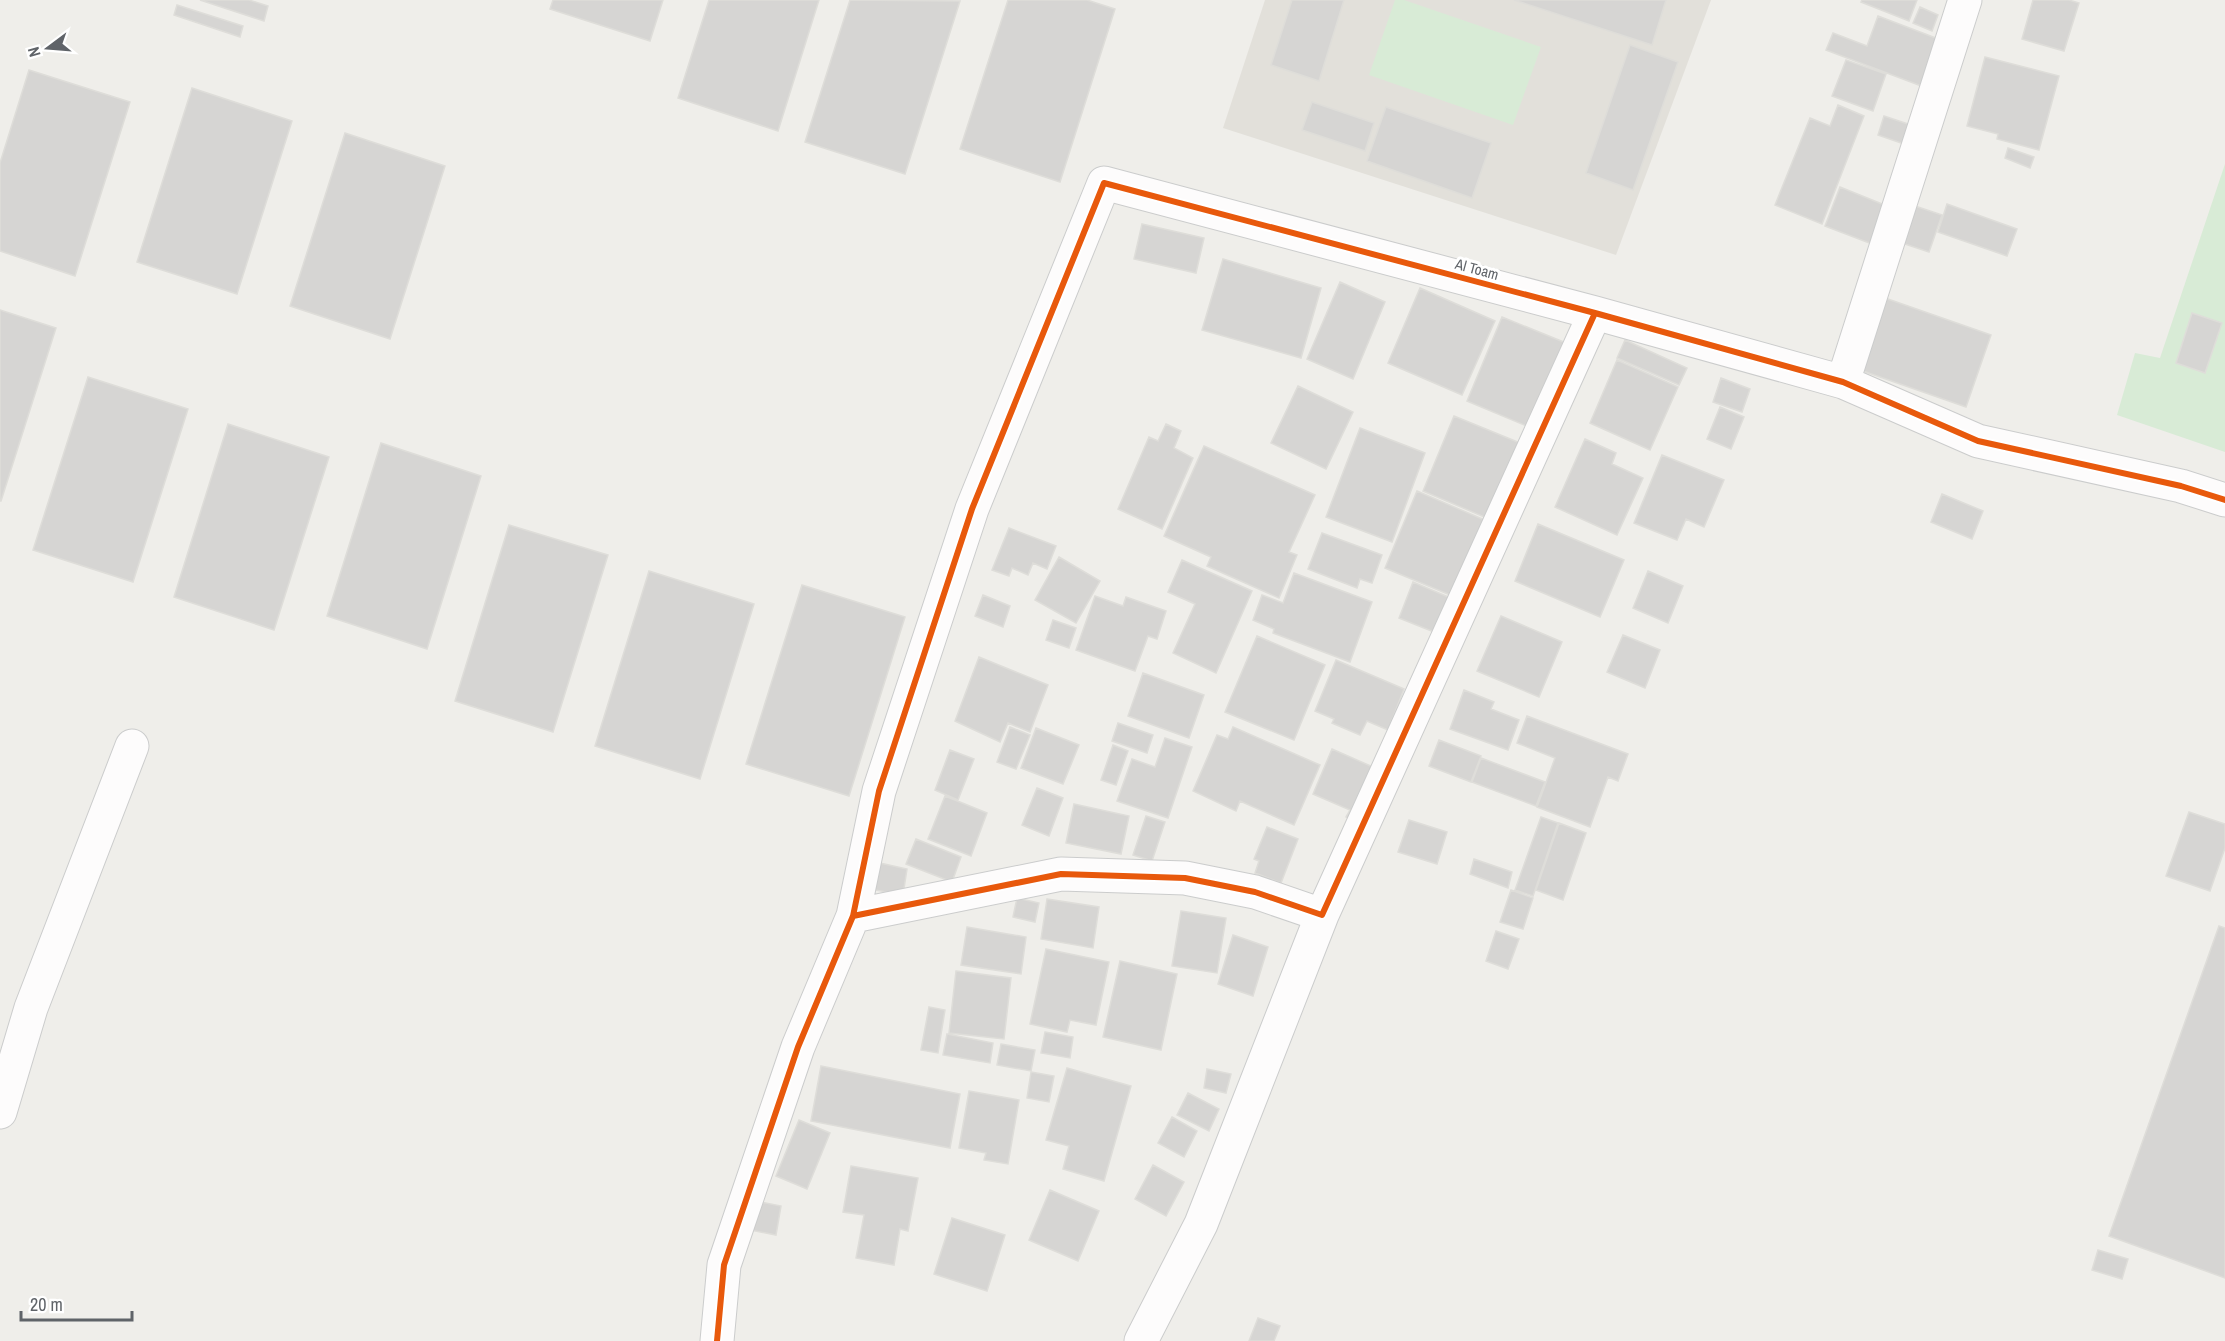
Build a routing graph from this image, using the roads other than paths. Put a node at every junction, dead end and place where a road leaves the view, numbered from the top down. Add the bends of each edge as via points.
1 (1965, 0) edge
2 (1595, 313) junction
3 (1843, 382) junction
4 (2225, 500) edge
5 (132, 746) dead end
6 (1322, 915) junction
7 (853, 916) junction
8 (0, 1112) edge
9 (717, 1341) edge
10 (1141, 1341) edge

1 - 3 street
2 - 3 street, Al Toam
2 - 6 street
2 - 7 street, Al Toam via 1104,183 972,509 879,791
3 - 4 street, Al Toam via 1978,441 2181,486
5 - 8 street via 31,1008
6 - 7 street via 1255,892 1185,878 1061,874
6 - 10 street via 1202,1224
7 - 9 street via 798,1047 724,1265

